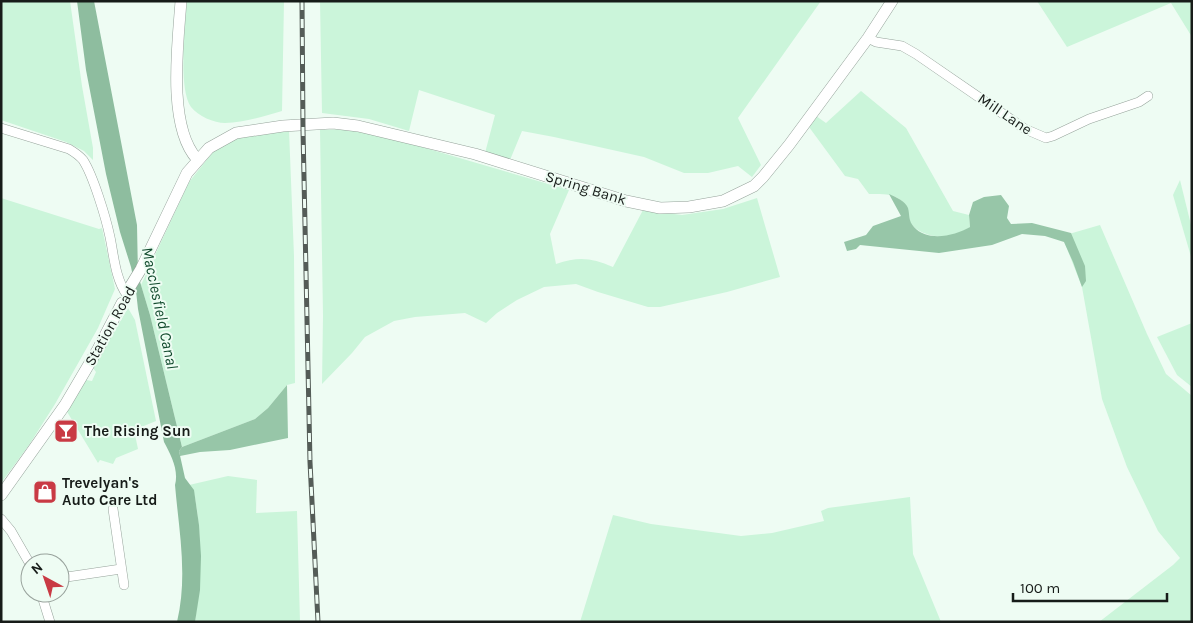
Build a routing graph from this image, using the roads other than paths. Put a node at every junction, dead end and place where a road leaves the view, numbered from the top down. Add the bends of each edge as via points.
1 (181, 1) edge
2 (892, 1) edge
3 (868, 38) junction
4 (1148, 96) dead end
5 (1, 128) edge
6 (198, 159) junction
7 (126, 295) junction
8 (1, 495) edge
9 (113, 509) dead end
10 (1, 519) edge
11 (24, 553) edge
12 (121, 569) junction
13 (70, 577) edge
14 (124, 585) dead end
15 (44, 603) edge
16 (50, 622) edge

1 - 6 street via 176,72 179,105 187,143
2 - 3 street, Spring Bank
3 - 4 street, Mill Lane via 902,46 1025,129 1046,138
3 - 6 street, Spring Bank via 754,186 723,201 698,206 651,206 475,154 333,123 236,133 209,148
5 - 7 street via 69,148 84,161 109,234 118,278
6 - 7 street, Station Road via 187,173 142,269
7 - 8 street, Station Road via 65,405
9 - 12 street
10 - 11 street
12 - 13 street
12 - 14 street
15 - 16 street

